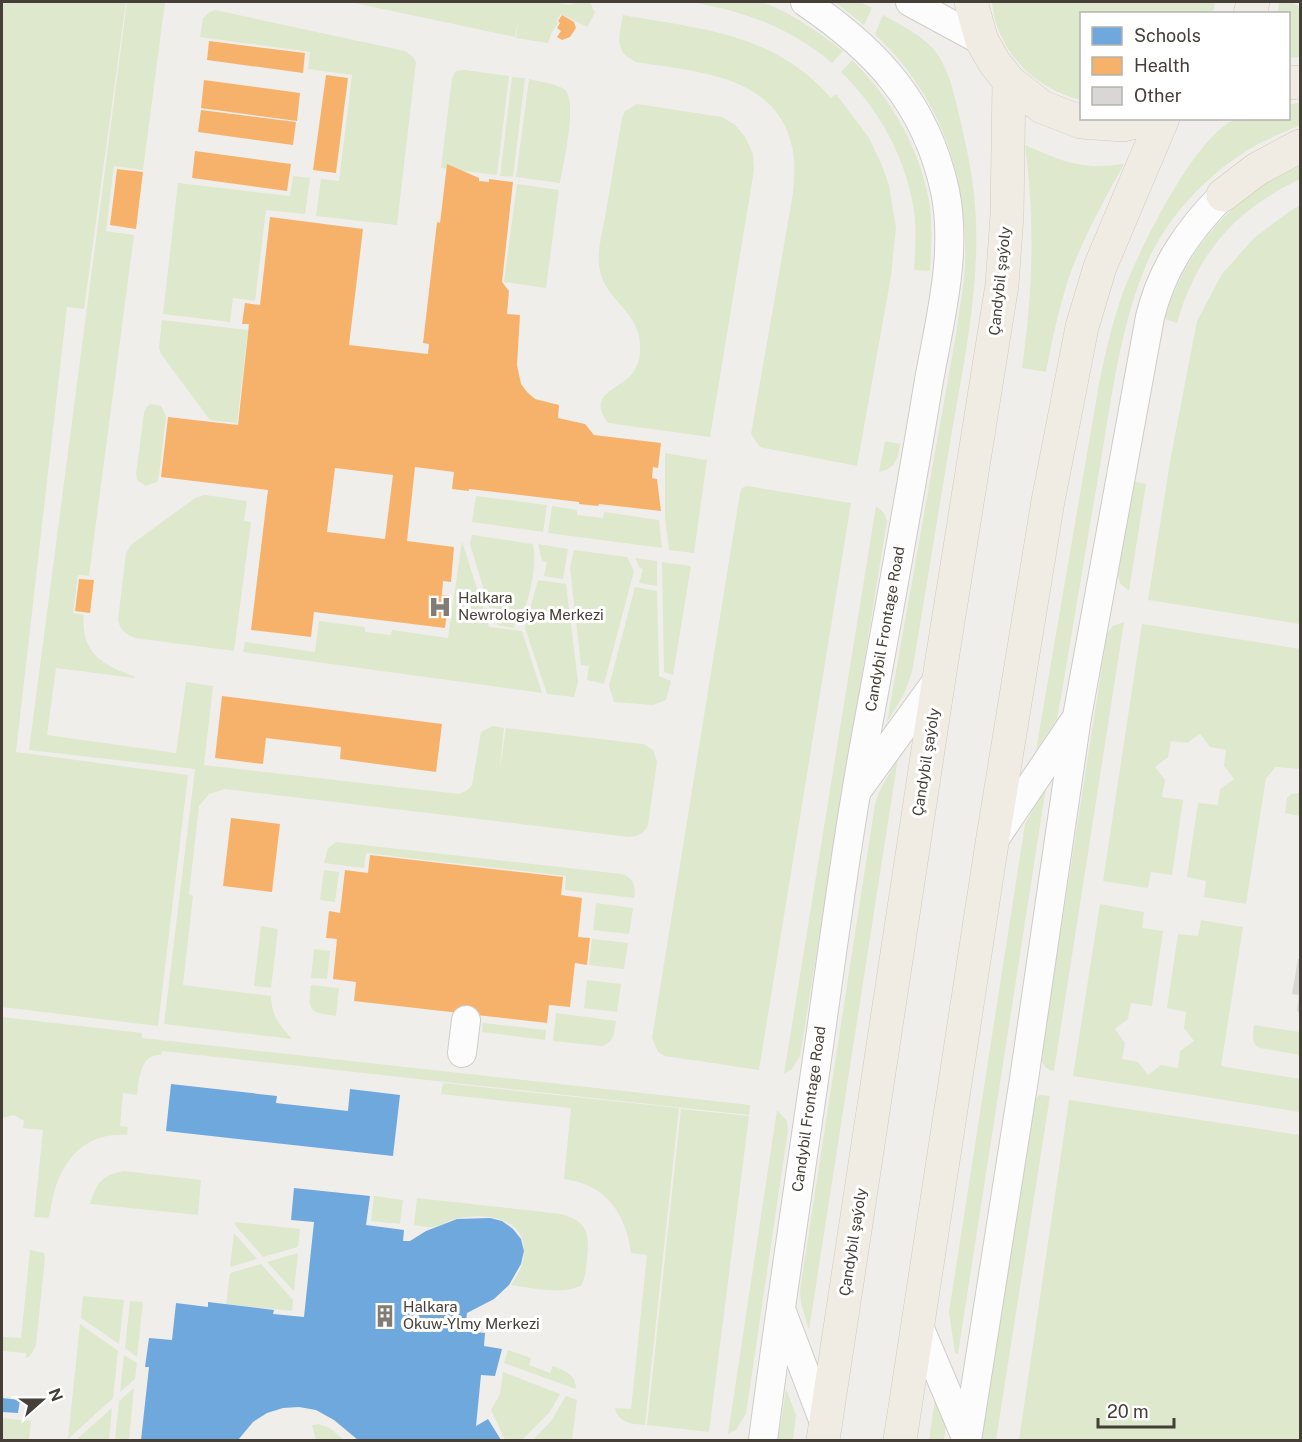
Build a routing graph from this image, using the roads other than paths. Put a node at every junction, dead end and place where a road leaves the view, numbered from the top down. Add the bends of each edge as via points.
1 (805, 2) edge
2 (910, 2) edge
3 (971, 2) edge
4 (982, 41) junction
5 (1009, 81) junction
6 (1146, 120) edge
7 (1162, 120) edge
8 (1300, 146) edge
9 (1223, 195) joint
10 (939, 678) junction
11 (1077, 717) junction
12 (855, 793) junction
13 (992, 843) junction
14 (466, 1020) dead end
15 (462, 1053) dead end
16 (780, 1307) junction
17 (918, 1324) junction
18 (824, 1433) edge
19 (763, 1440) edge
20 (900, 1440) edge
21 (968, 1440) edge

1 - 12 street, Candybil Frontage Road via 859,42 900,87 929,140 945,194 949,225 945,289
2 - 4 street
3 - 4 main road
4 - 5 main road
5 - 6 main road via 1042,107 1081,122 1123,125
5 - 10 main road, Çandybil şaýoly via 1002,285
7 - 13 main road via 1100,267 1082,327 1048,501
8 - 9 main road via 1257,169
9 - 11 street via 1178,250 1155,295
10 - 12 street
10 - 18 main road, Çandybil şaýoly
11 - 13 street
11 - 21 street
12 - 16 street, Candybil Frontage Road
13 - 17 main road
14 - 15 street
16 - 18 street
16 - 19 street, Candybil Frontage Road
17 - 20 main road
17 - 21 street

